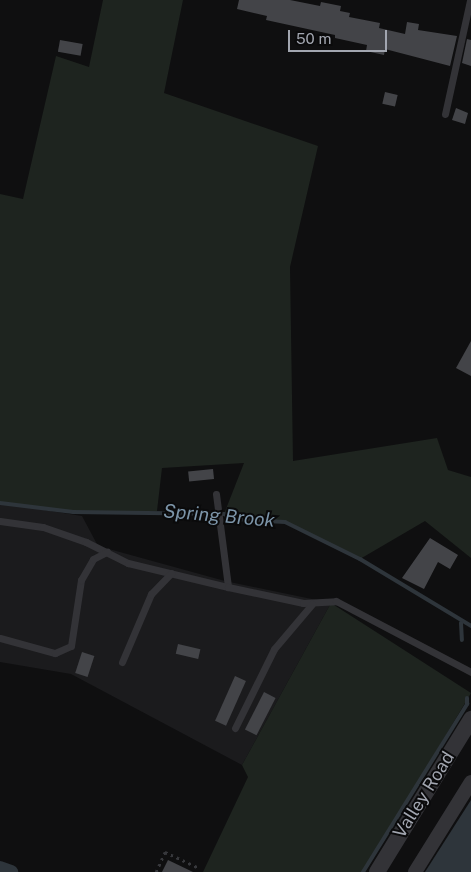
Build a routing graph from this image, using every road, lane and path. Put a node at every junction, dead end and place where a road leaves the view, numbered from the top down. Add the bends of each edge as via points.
1 (470, 0) edge
2 (445, 114) dead end
3 (216, 494) dead end
4 (0, 521) edge
5 (106, 552) junction
6 (171, 573) junction
7 (228, 587) junction
8 (312, 604) junction
9 (0, 638) edge
10 (122, 662) dead end
11 (471, 672) edge
12 (471, 718) edge
13 (235, 728) dead end
14 (471, 782) edge
15 (199, 868) dead end
16 (156, 872) edge
17 (377, 872) edge
18 (415, 872) edge

1 - 2 lane
3 - 7 lane
4 - 5 lane via 43,527
5 - 6 lane via 128,563
5 - 9 lane via 93,559 81,580 71,646 55,653
6 - 7 lane
6 - 10 lane via 152,594
7 - 8 lane
8 - 11 lane via 336,601 348,606
8 - 13 lane via 274,649
12 - 17 street, Valley Road
14 - 18 street
15 - 16 path via 165,852

